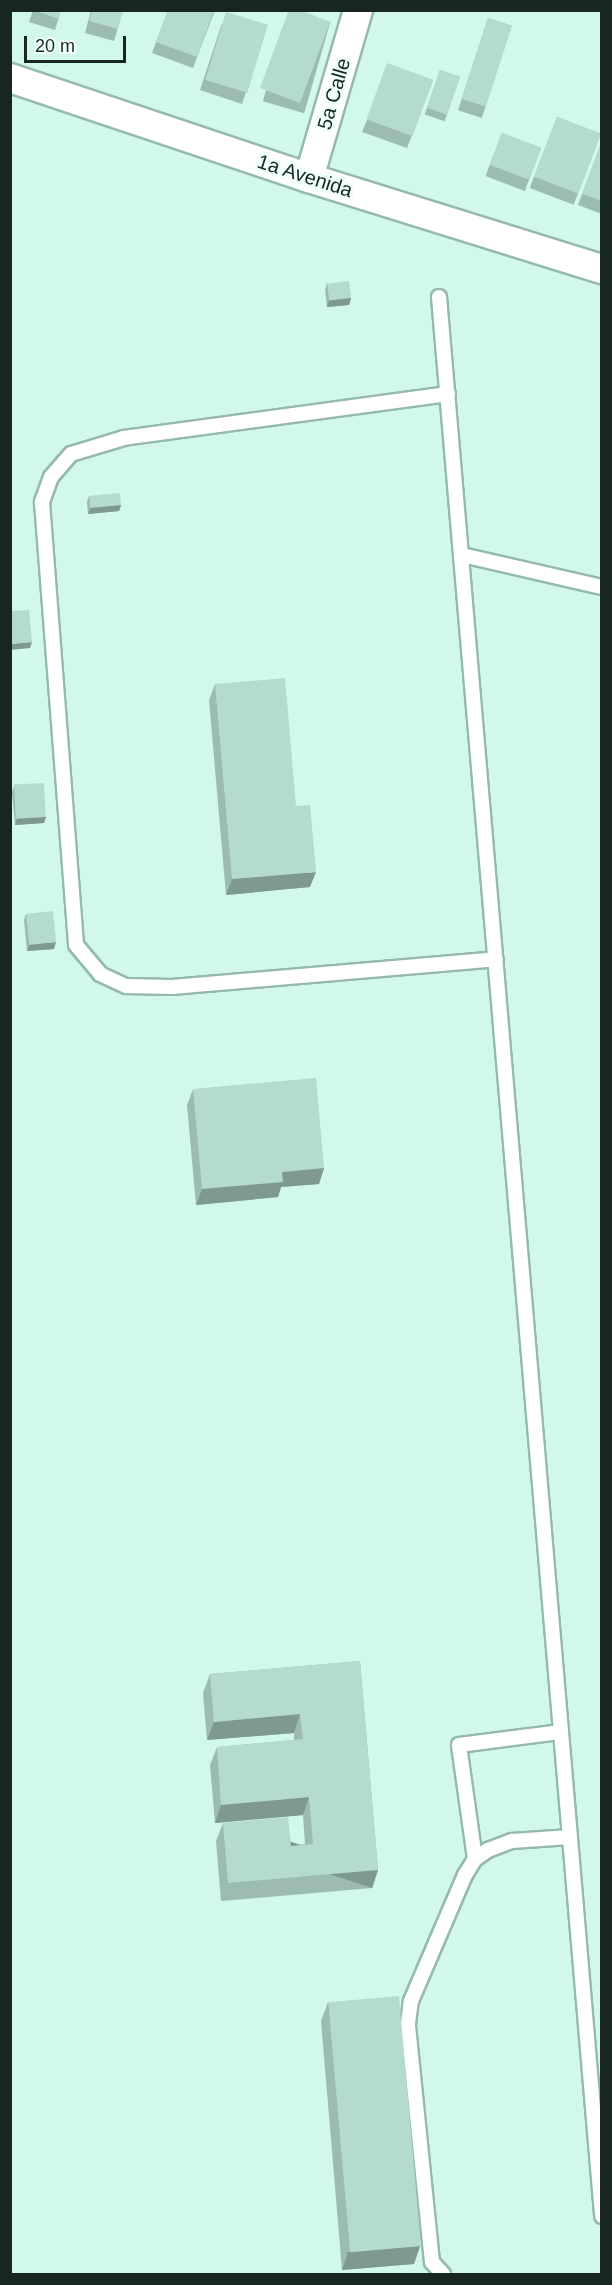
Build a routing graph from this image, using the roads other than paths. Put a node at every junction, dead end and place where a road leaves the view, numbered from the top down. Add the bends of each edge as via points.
1 (358, 10) edge
2 (10, 78) edge
3 (309, 178) junction
4 (602, 269) edge
5 (440, 297) dead end
6 (448, 394) junction
7 (462, 555) junction
8 (602, 587) edge
9 (496, 958) junction
10 (561, 1732) junction
11 (570, 1837) junction
12 (475, 1859) junction
13 (598, 2131) edge
14 (602, 2216) edge
15 (443, 2274) edge

1 - 3 street, 5a Calle
2 - 3 street, 1a Avenida
3 - 4 street, 1a Avenida
5 - 6 lane
6 - 7 lane
6 - 9 lane via 124,438 71,454 51,477 42,502 76,945 100,974 126,986 172,987
7 - 8 lane
7 - 9 lane
9 - 10 lane
10 - 11 lane
10 - 12 lane via 459,1745
11 - 12 lane via 512,1841
11 - 13 lane
12 - 15 lane via 411,2001 408,2024 432,2262
13 - 14 lane

